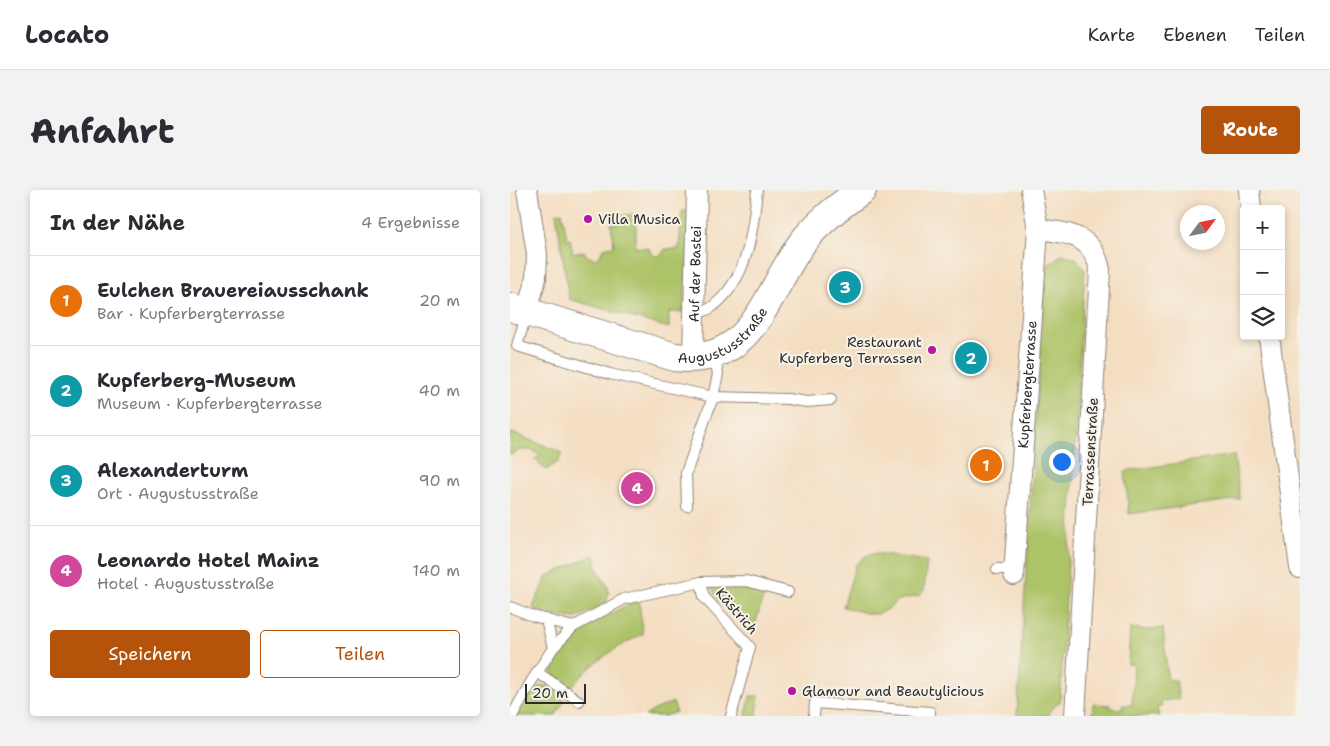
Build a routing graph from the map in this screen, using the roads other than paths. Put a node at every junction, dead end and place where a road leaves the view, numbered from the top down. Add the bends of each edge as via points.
1 (527, 190) edge
2 (697, 190) edge
3 (757, 190) edge
4 (862, 190) edge
5 (1249, 190) edge
6 (1031, 191) edge
7 (1251, 205) edge
8 (1038, 229) junction
9 (519, 309) edge
10 (694, 314) junction
11 (1270, 340) edge
12 (704, 356) junction
13 (713, 397) junction
14 (831, 400) dead end
15 (687, 506) dead end
16 (1300, 568) edge
17 (1009, 571) dead end
18 (700, 582) junction
19 (788, 592) dead end
20 (510, 606) edge
21 (546, 619) junction
22 (573, 627) junction
23 (553, 648) junction
24 (537, 672) junction
25 (579, 701) dead end
26 (930, 714) edge
27 (512, 716) edge
28 (731, 716) edge
29 (814, 716) edge
30 (1075, 716) edge

1 - 9 street via 537,254 536,278
2 - 10 street, Auf der Bastei
3 - 10 lane via 753,232 734,280 710,308
4 - 12 main road, Augustusstraße via 827,215 802,244 743,337
5 - 7 street
6 - 8 street, Kupferbergterrasse
8 - 17 street, Kupferbergterrasse
8 - 30 street, Terrassenstraße via 1072,235 1084,241 1098,259 1100,270
9 - 12 main road, Augustusstraße via 675,357
9 - 13 lane via 517,346 610,374
10 - 12 street, Auf der Bastei
11 - 16 street
12 - 13 lane via 718,374
13 - 14 lane via 807,402
13 - 15 lane via 686,473
18 - 19 lane via 746,581
18 - 22 lane via 624,599
18 - 28 lane, Kästrich via 704,597 750,647
20 - 21 lane
21 - 22 lane
21 - 23 lane
22 - 23 lane
23 - 24 lane
24 - 25 lane
24 - 27 lane
26 - 29 lane via 815,703

